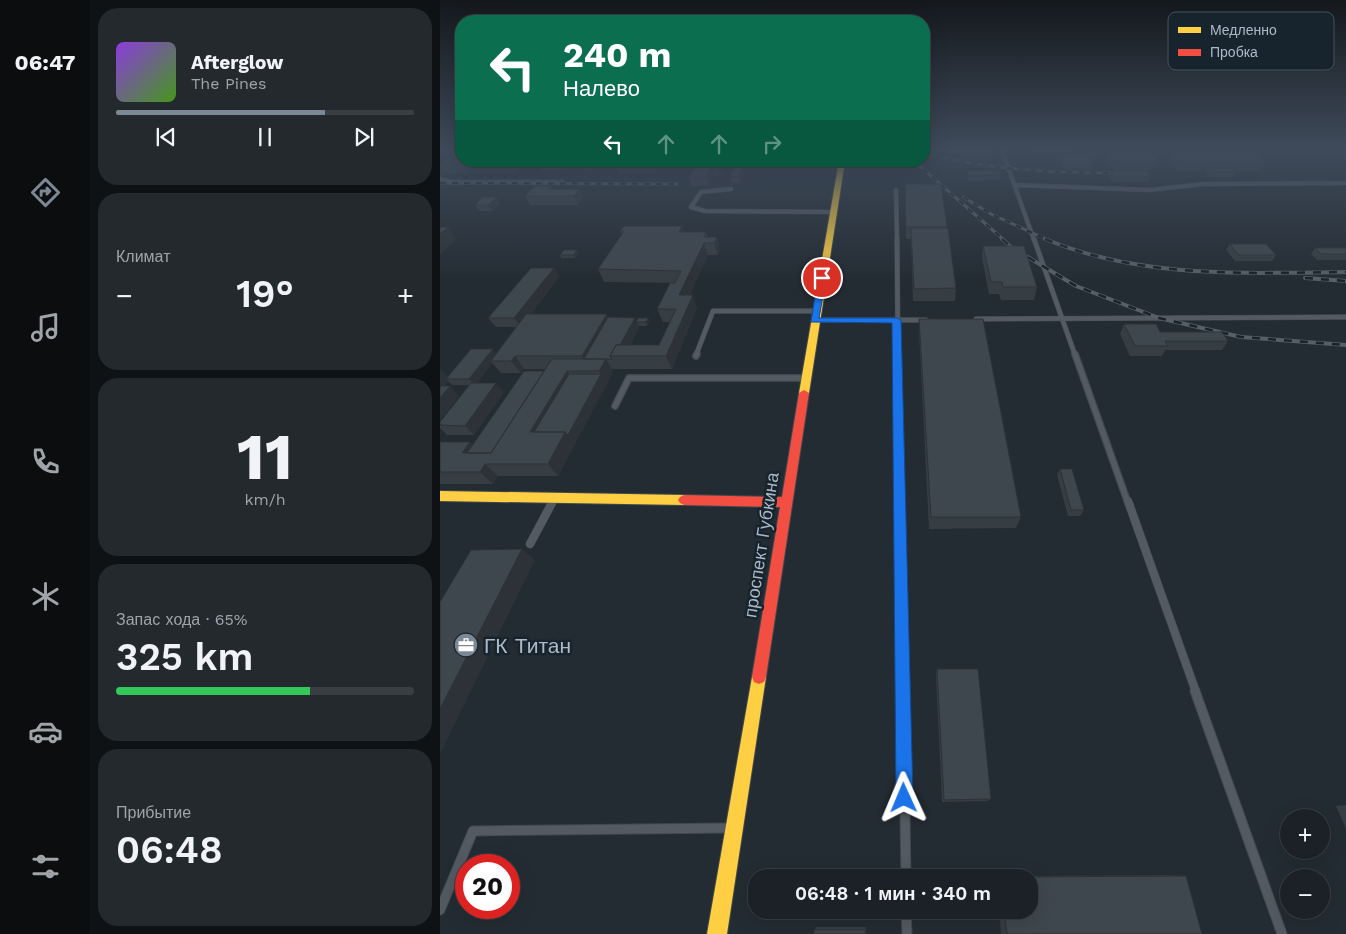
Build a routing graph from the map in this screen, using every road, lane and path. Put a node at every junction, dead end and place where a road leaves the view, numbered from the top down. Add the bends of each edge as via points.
1 (700, 194) edge
2 (836, 194) edge
3 (896, 194) edge
4 (1017, 194) edge
5 (800, 209) dead end
6 (805, 212) junction
7 (833, 212) junction
8 (815, 316) junction
9 (1346, 317) edge
10 (1062, 318) junction
11 (897, 320) junction
12 (936, 320) edge
13 (965, 320) edge
14 (696, 356) dead end
15 (805, 378) junction
16 (615, 406) dead end
17 (440, 496) edge
18 (554, 498) junction
19 (786, 502) junction
20 (530, 544) dead end
21 (734, 828) junction
22 (906, 869) edge
23 (440, 910) edge
24 (906, 919) edge
25 (717, 934) edge
26 (907, 934) edge
27 (1282, 934) edge

1 - 6 lane via 692,207 696,210
2 - 7 main road, проспект Губкина
3 - 11 lane
4 - 10 lane
5 - 6 lane
6 - 7 lane
7 - 8 main road, проспект Губкина
8 - 11 lane
8 - 14 lane via 713,311
8 - 15 main road, проспект Губкина
9 - 10 lane
10 - 13 lane
10 - 27 lane
11 - 12 lane
11 - 22 lane
15 - 16 lane via 629,378
15 - 19 main road, проспект Губкина
17 - 18 main road
18 - 19 main road
18 - 20 lane
19 - 21 main road, проспект Губкина
21 - 23 lane via 473,831
21 - 25 main road, проспект Губкина
24 - 26 lane

